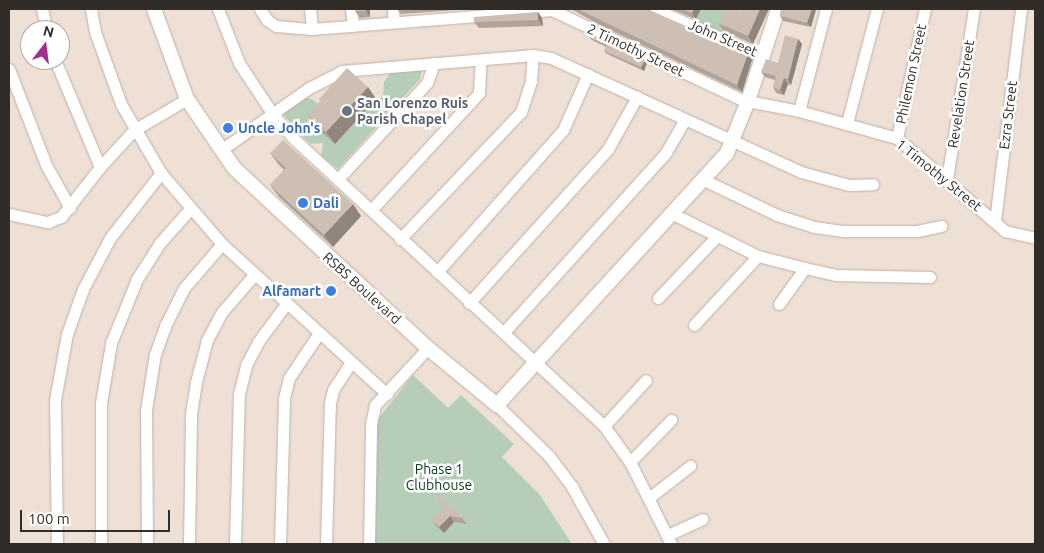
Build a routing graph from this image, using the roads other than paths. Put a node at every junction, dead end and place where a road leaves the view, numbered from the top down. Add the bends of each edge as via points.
1 (90, 9) edge
2 (154, 9) edge
3 (218, 9) edge
4 (260, 9) edge
5 (310, 9) edge
6 (351, 9) edge
7 (393, 9) edge
8 (654, 9) edge
9 (778, 9) edge
10 (826, 9) edge
11 (877, 9) edge
12 (925, 9) edge
13 (974, 9) edge
14 (1021, 9) edge
15 (521, 10) edge
16 (479, 12) edge
17 (562, 12) edge
18 (436, 14) edge
19 (394, 22) junction
20 (353, 26) junction
21 (312, 29) junction
22 (533, 56) junction
23 (764, 56) junction
24 (480, 60) junction
25 (434, 63) junction
26 (9, 69) edge
27 (58, 70) edge
28 (588, 74) junction
29 (637, 97) junction
30 (187, 99) junction
31 (748, 101) junction
32 (798, 111) junction
33 (272, 113) junction
34 (685, 120) junction
35 (848, 124) junction
36 (134, 130) junction
37 (897, 138) junction
38 (734, 143) junction
39 (221, 150) junction
40 (100, 167) junction
41 (161, 173) junction
42 (338, 179) junction
43 (947, 179) junction
44 (704, 180) junction
45 (874, 184) dead end
46 (70, 208) junction
47 (372, 209) junction
48 (189, 210) junction
49 (9, 214) edge
50 (673, 214) junction
51 (995, 221) junction
52 (941, 226) dead end
53 (717, 236) junction
54 (1035, 238) edge
55 (400, 239) junction
56 (222, 244) junction
57 (758, 256) junction
58 (805, 268) junction
59 (437, 272) junction
60 (254, 275) junction
61 (930, 277) dead end
62 (658, 298) dead end
63 (286, 304) junction
64 (469, 304) junction
65 (779, 304) dead end
66 (694, 325) dead end
67 (504, 332) junction
68 (319, 333) junction
69 (428, 348) junction
70 (538, 361) junction
71 (351, 362) junction
72 (646, 380) dead end
73 (387, 394) junction
74 (497, 405) junction
75 (671, 420) dead end
76 (604, 426) junction
77 (630, 462) junction
78 (690, 466) dead end
79 (650, 497) junction
80 (703, 518) dead end
81 (670, 540) edge
82 (598, 542) edge
83 (57, 544) edge
84 (101, 544) edge
85 (147, 544) edge
86 (189, 544) edge
87 (235, 544) edge
88 (280, 544) edge
89 (326, 544) edge
90 (369, 544) edge

1 - 36 street via 121,104
2 - 30 street, RSBS Boulevard via 170,61
3 - 33 street via 239,62
4 - 21 street, 2 Timothy Street via 276,26
5 - 21 street
6 - 20 street
7 - 19 street
8 - 23 street, John Street
9 - 23 street
10 - 32 street
11 - 35 street
12 - 37 street, Philemon Street
13 - 43 street, Revelation Street
14 - 51 street, Ezra Street
15 - 16 street, 2 Timothy Street
15 - 17 street, 2 Timothy Street
16 - 18 street, 2 Timothy Street
17 - 31 street, 2 Timothy Street
18 - 19 street, 2 Timothy Street
19 - 20 street, 2 Timothy Street
20 - 21 street, 2 Timothy Street
22 - 24 street
22 - 28 street via 551,58
22 - 55 street via 529,89 521,112
23 - 31 street
24 - 25 street
24 - 47 street via 479,93
25 - 33 street via 342,70
25 - 42 street via 427,83
26 - 46 street via 46,165
27 - 40 street
28 - 29 street
28 - 59 street via 563,130
29 - 34 street
29 - 64 street via 608,149
30 - 36 street
30 - 39 street, RSBS Boulevard
31 - 32 street, 1 Timothy Street
31 - 38 street
32 - 35 street, 1 Timothy Street
33 - 39 street
33 - 42 street via 293,138
34 - 38 street
34 - 67 street via 665,154
35 - 37 street, 1 Timothy Street
36 - 40 street
36 - 41 street
37 - 43 street, 1 Timothy Street
38 - 44 street
38 - 45 street via 828,181
39 - 69 street, RSBS Boulevard via 255,190
40 - 46 street
41 - 48 street
41 - 83 street via 110,238 83,288 66,334 56,400
42 - 47 street
43 - 51 street, 1 Timothy Street
44 - 50 street
44 - 52 street via 776,215 814,227 844,231 917,231
46 - 49 street via 61,217 48,222
47 - 55 street
48 - 56 street
48 - 84 street via 159,244 137,279 111,344 100,404
50 - 53 street
50 - 70 street
51 - 54 street, 1 Timothy Street via 1011,234
53 - 57 street
53 - 62 street
55 - 59 street
56 - 60 street
56 - 85 street via 184,288 155,354 146,410
57 - 58 street
57 - 66 street
58 - 61 street via 835,274
58 - 65 street
59 - 64 street
60 - 63 street
60 - 86 street via 222,312 207,340 196,382 191,414
63 - 68 street
63 - 87 street via 258,342 246,365 239,394
64 - 67 street
67 - 70 street
68 - 71 street
68 - 88 street via 289,378 284,398
69 - 73 street
69 - 74 street, RSBS Boulevard
70 - 74 street
70 - 76 street
71 - 73 street
71 - 89 street via 333,390 330,403
72 - 76 street
73 - 90 street via 375,406 371,424
74 - 82 street, RSBS Boulevard via 549,456 572,487
75 - 77 street
76 - 77 street
77 - 79 street
78 - 79 street
79 - 81 street
80 - 81 street

